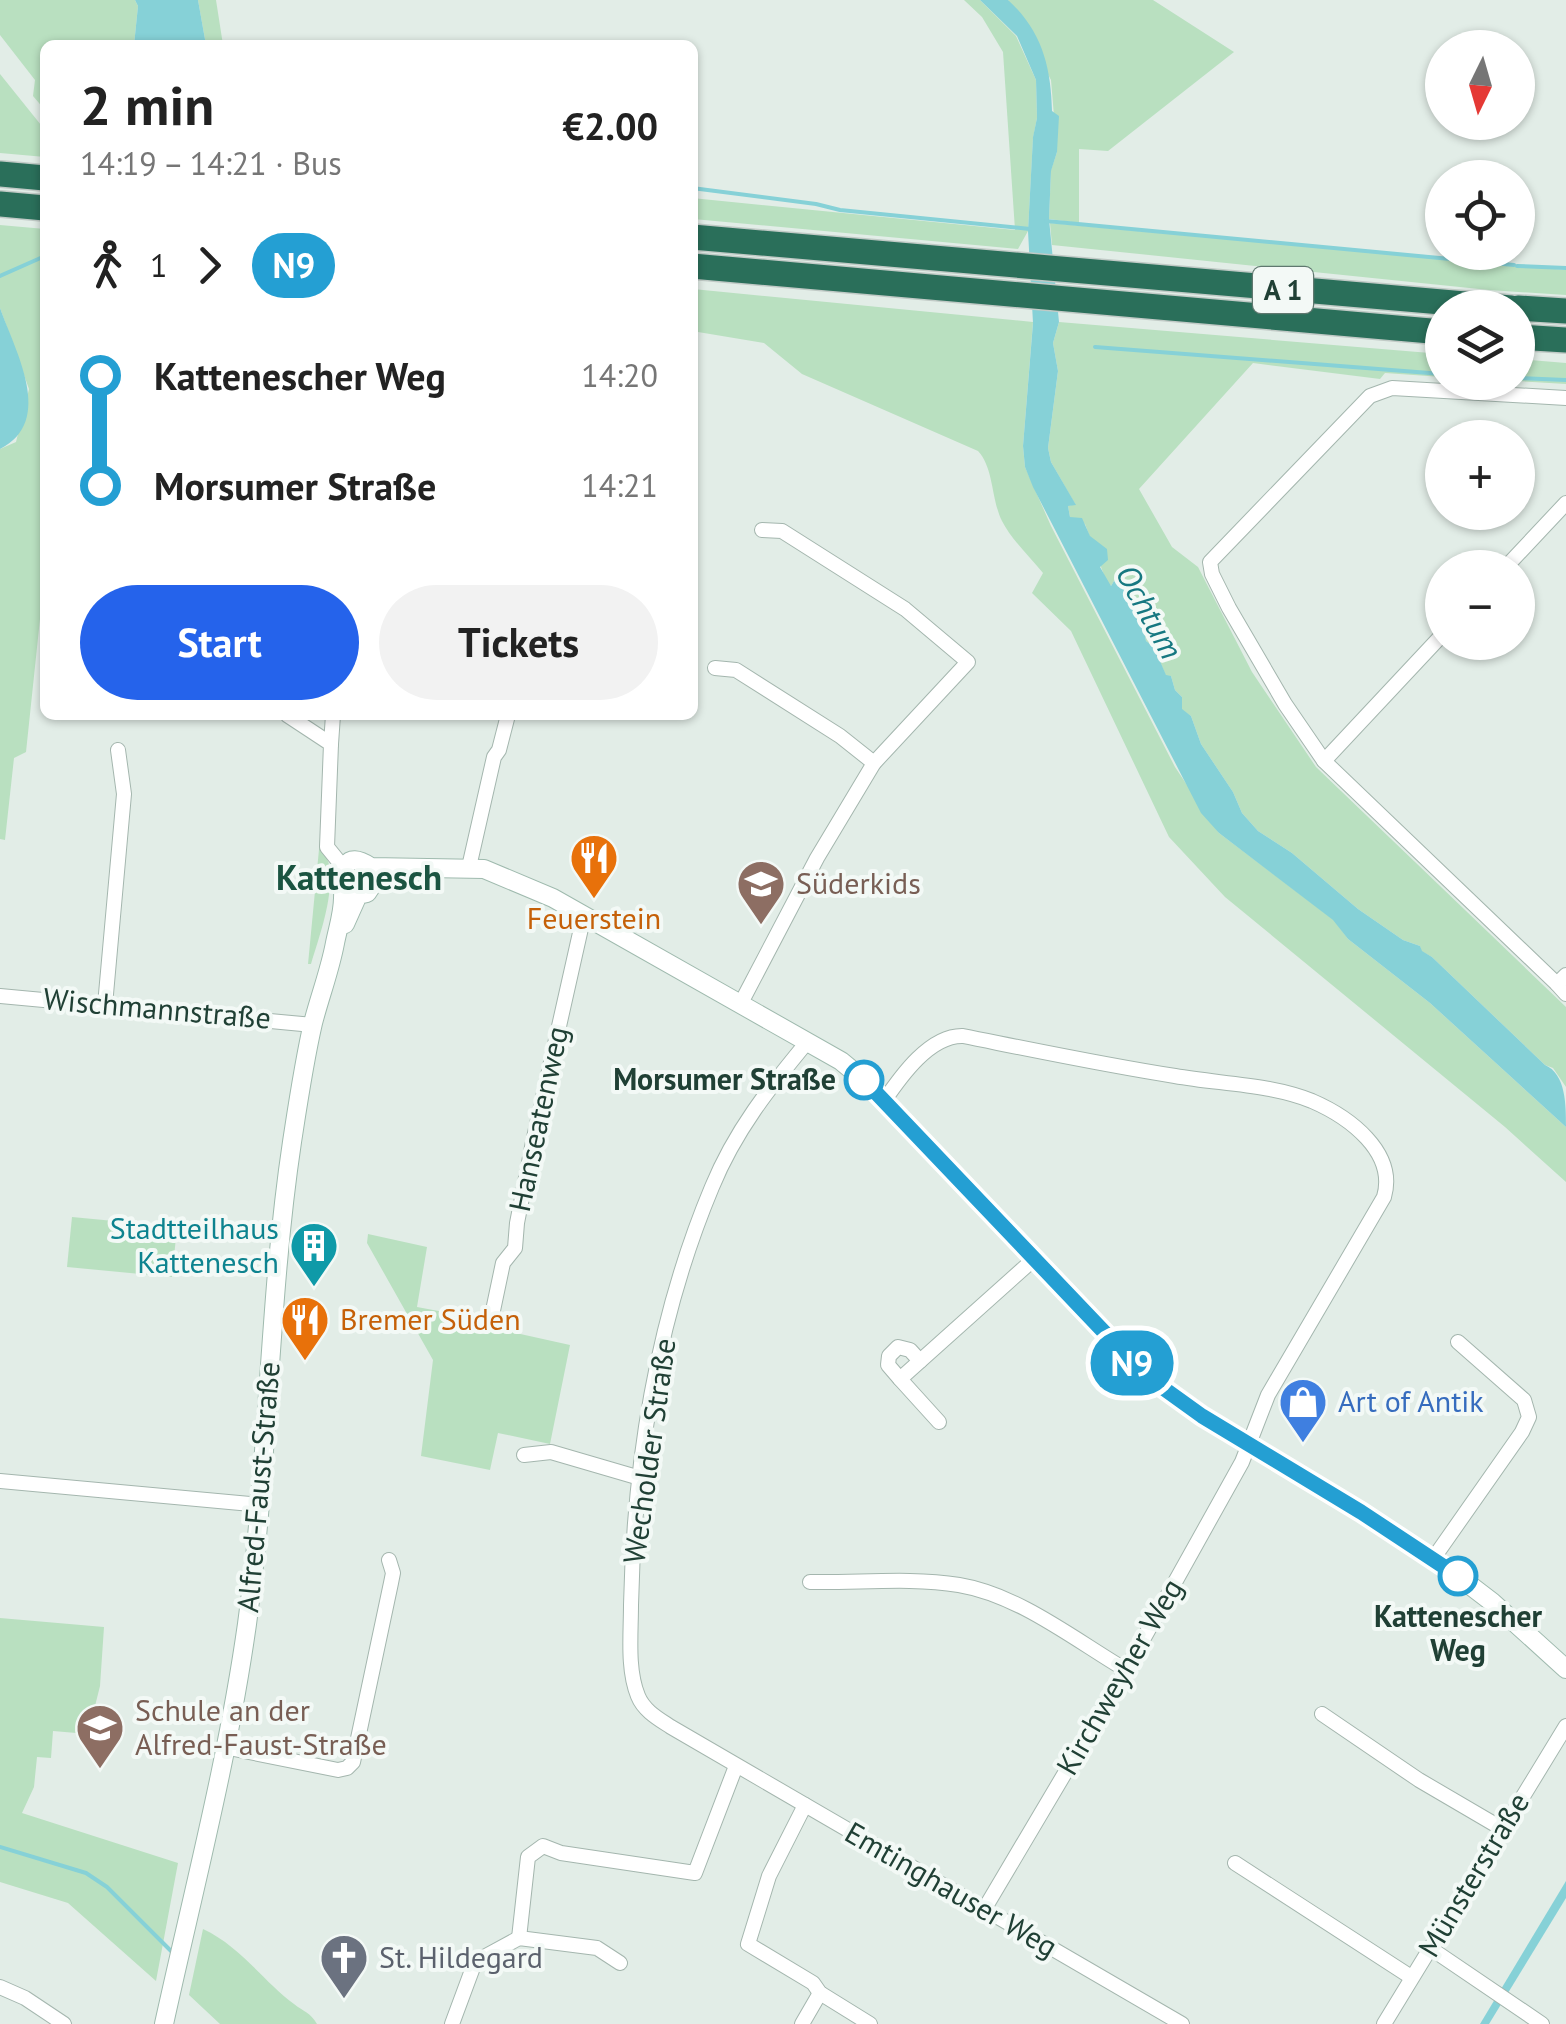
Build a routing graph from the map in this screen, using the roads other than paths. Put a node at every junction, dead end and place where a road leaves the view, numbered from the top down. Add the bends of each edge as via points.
1 (0, 174) edge
2 (40, 178) edge
3 (0, 204) edge
4 (40, 208) edge
5 (698, 238) edge
6 (698, 267) edge
7 (1425, 301) edge
8 (1535, 309) edge
9 (1566, 311) edge
10 (1425, 331) edge
11 (1535, 339) edge
12 (1566, 340) edge
13 (1566, 398) edge
14 (1566, 503) edge
15 (762, 530) dead end
16 (1522, 550) edge
17 (1425, 652) edge
18 (714, 668) dead end
19 (294, 720) edge
20 (333, 720) edge
21 (507, 720) edge
22 (331, 744) junction
23 (118, 750) dead end
24 (1324, 760) junction
25 (874, 763) junction
26 (469, 867) junction
27 (373, 874) junction
28 (349, 883) junction
29 (584, 915) junction
30 (1563, 984) edge
31 (0, 996) edge
32 (741, 1003) junction
33 (105, 1005) junction
34 (313, 1025) junction
35 (808, 1041) junction
36 (884, 1100) junction
37 (1034, 1260) junction
38 (492, 1320) dead end
39 (1458, 1342) dead end
40 (920, 1361) junction
41 (900, 1379) junction
42 (939, 1422) dead end
43 (1249, 1444) junction
44 (524, 1455) dead end
45 (640, 1478) junction
46 (0, 1482) edge
47 (262, 1505) junction
48 (1433, 1559) junction
49 (389, 1560) dead end
50 (810, 1582) dead end
51 (1126, 1670) junction
52 (1566, 1670) edge
53 (1322, 1714) dead end
54 (1566, 1726) edge
55 (224, 1747) junction
56 (736, 1766) junction
57 (805, 1805) junction
58 (1501, 1828) junction
59 (1235, 1862) dead end
60 (984, 1908) junction
61 (518, 1938) junction
62 (1430, 1948) junction
63 (620, 1962) dead end
64 (1412, 1978) junction
65 (0, 1987) edge
66 (820, 1994) junction
67 (872, 2023) edge
68 (64, 2024) edge
69 (164, 2024) edge
70 (452, 2024) edge
71 (802, 2024) edge
72 (1182, 2024) edge
73 (1384, 2024) edge
74 (1542, 2024) edge

1 - 2 highway
3 - 4 highway
5 - 7 highway, A 1
6 - 10 highway, A 1
8 - 9 highway, A 1
11 - 12 highway
13 - 24 street via 1392,388 1370,396 1210,562 1237,622
14 - 16 street
15 - 25 street via 782,531 906,609 968,662
17 - 24 street
18 - 25 street via 736,670
19 - 22 street
20 - 22 street
21 - 26 street
22 - 28 street via 327,847
23 - 33 street via 124,794
24 - 30 street
25 - 32 street
26 - 27 street
26 - 29 street
27 - 28 street, Alfred-Faust-Straße via 367,893
27 - 28 street via 358,862
28 - 34 street, Alfred-Faust-Straße
29 - 32 street
29 - 38 street, Hanseatenweg via 515,1248 503,1263
31 - 33 street, Wischmannstraße
32 - 35 street
33 - 34 street, Wischmannstraße
34 - 47 street, Alfred-Faust-Straße via 282,1223
35 - 36 street
35 - 45 street, Wecholder Straße via 752,1110 711,1189 664,1337
36 - 37 street
36 - 43 street via 935,1044 962,1036 1292,1094 1315,1102 1372,1144 1385,1170 1384,1197 1268,1394
37 - 40 street
37 - 43 street via 1145,1375
39 - 48 street via 1524,1400 1528,1417
40 - 41 street
40 - 41 street via 898,1348 888,1356
41 - 42 street
43 - 48 street
43 - 51 street, Kirchweyher Weg
44 - 45 street via 551,1452
45 - 56 street, Wecholder Straße via 631,1622 638,1697 653,1714
46 - 47 street
47 - 55 street, Alfred-Faust-Straße
48 - 52 street
49 - 55 street via 392,1584 353,1762 338,1770
50 - 51 street via 962,1586 1016,1605
51 - 60 street, Kirchweyher Weg
53 - 58 street
54 - 58 street, Münsterstraße
55 - 69 street, Alfred-Faust-Straße
56 - 57 street, Wecholder Straße
56 - 61 street via 695,1874 543,1846 528,1857
57 - 60 street, Emtinghauser Weg
57 - 66 street via 769,1876 748,1944 813,1983
58 - 62 street, Münsterstraße
59 - 64 street
60 - 72 street, Emtinghauser Weg
61 - 63 street via 597,1948
61 - 70 street via 475,1962
62 - 64 street, Münsterstraße
62 - 74 street
64 - 73 street, Münsterstraße
65 - 68 street
66 - 67 street
66 - 71 street

